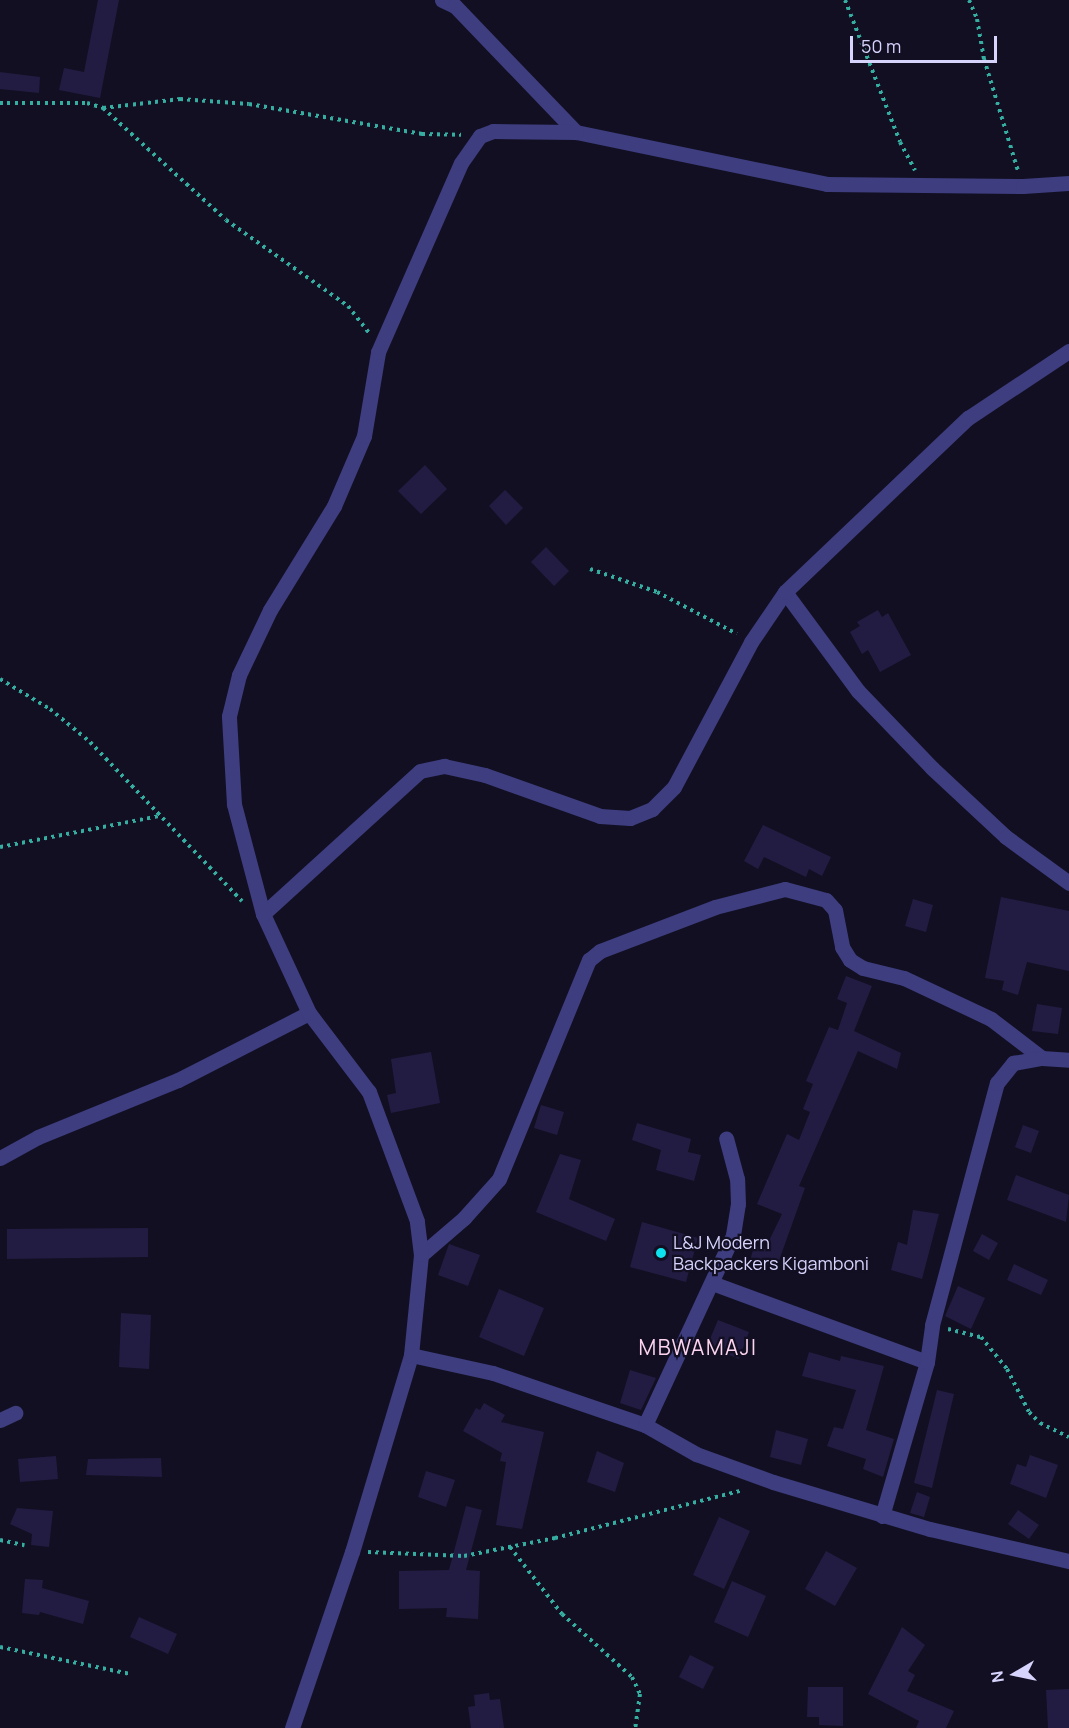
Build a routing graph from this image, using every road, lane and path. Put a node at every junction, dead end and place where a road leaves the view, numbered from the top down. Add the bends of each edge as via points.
1 (442, 0) edge
2 (845, 0) edge
3 (969, 0) edge
4 (0, 103) edge
5 (103, 108) junction
6 (576, 132) junction
7 (480, 136) junction
8 (1069, 183) edge
9 (924, 186) junction
10 (1023, 186) junction
11 (1069, 351) edge
12 (378, 352) junction
13 (590, 568) dead end
14 (786, 592) junction
15 (751, 642) junction
16 (0, 679) edge
17 (161, 816) junction
18 (0, 848) edge
19 (1069, 883) edge
20 (263, 914) junction
21 (309, 1012) junction
22 (1042, 1058) junction
23 (1069, 1060) edge
24 (726, 1138) dead end
25 (0, 1158) edge
26 (421, 1255) junction
27 (712, 1283) junction
28 (932, 1325) junction
29 (411, 1355) junction
30 (927, 1362) junction
31 (15, 1413) dead end
32 (0, 1420) edge
33 (645, 1425) junction
34 (1069, 1437) edge
35 (773, 1482) junction
36 (882, 1516) junction
37 (0, 1540) edge
38 (24, 1545) dead end
39 (510, 1547) junction
40 (352, 1552) junction
41 (1069, 1561) edge
42 (0, 1647) edge
43 (130, 1674) dead end
44 (292, 1728) edge
45 (635, 1728) edge

1 - 6 street via 464,14
2 - 9 path via 900,142
3 - 10 path
4 - 5 path via 87,104
5 - 7 path via 180,99 249,104 423,134
5 - 12 path via 226,220 348,306 363,320
6 - 7 street via 493,131
6 - 9 street via 827,184
7 - 12 street via 447,189
8 - 10 street
9 - 10 street
11 - 14 street via 968,418
12 - 20 street via 364,436 334,506 270,610 239,675 229,716 234,804
13 - 15 path via 657,592
14 - 15 street
14 - 19 street via 858,691 932,768 1006,837
15 - 20 street via 674,787 652,809 630,818 600,816 485,775 444,766 420,771
16 - 17 path via 50,709 90,742
17 - 18 path
17 - 20 path via 240,900
20 - 21 street
21 - 25 street via 178,1080 38,1137
21 - 26 street via 369,1092 417,1221
22 - 23 street
22 - 26 street via 991,1019 904,978 863,968 850,960 842,947 835,910 826,900 785,890 715,907 600,951 588,960 499,1179 464,1218
22 - 28 street via 1013,1063 998,1083
24 - 27 street via 737,1179 738,1204 733,1235
26 - 29 street
27 - 30 street
27 - 33 street
28 - 30 street
28 - 34 path via 981,1337 1008,1368 1029,1412 1040,1423
29 - 33 street via 493,1373
29 - 40 street
30 - 36 street
31 - 32 street
33 - 35 street via 696,1454
35 - 36 street
35 - 39 path
36 - 41 street
37 - 38 path
39 - 40 path via 464,1556
39 - 45 path via 562,1614 632,1677 640,1694
40 - 44 street
42 - 43 path

